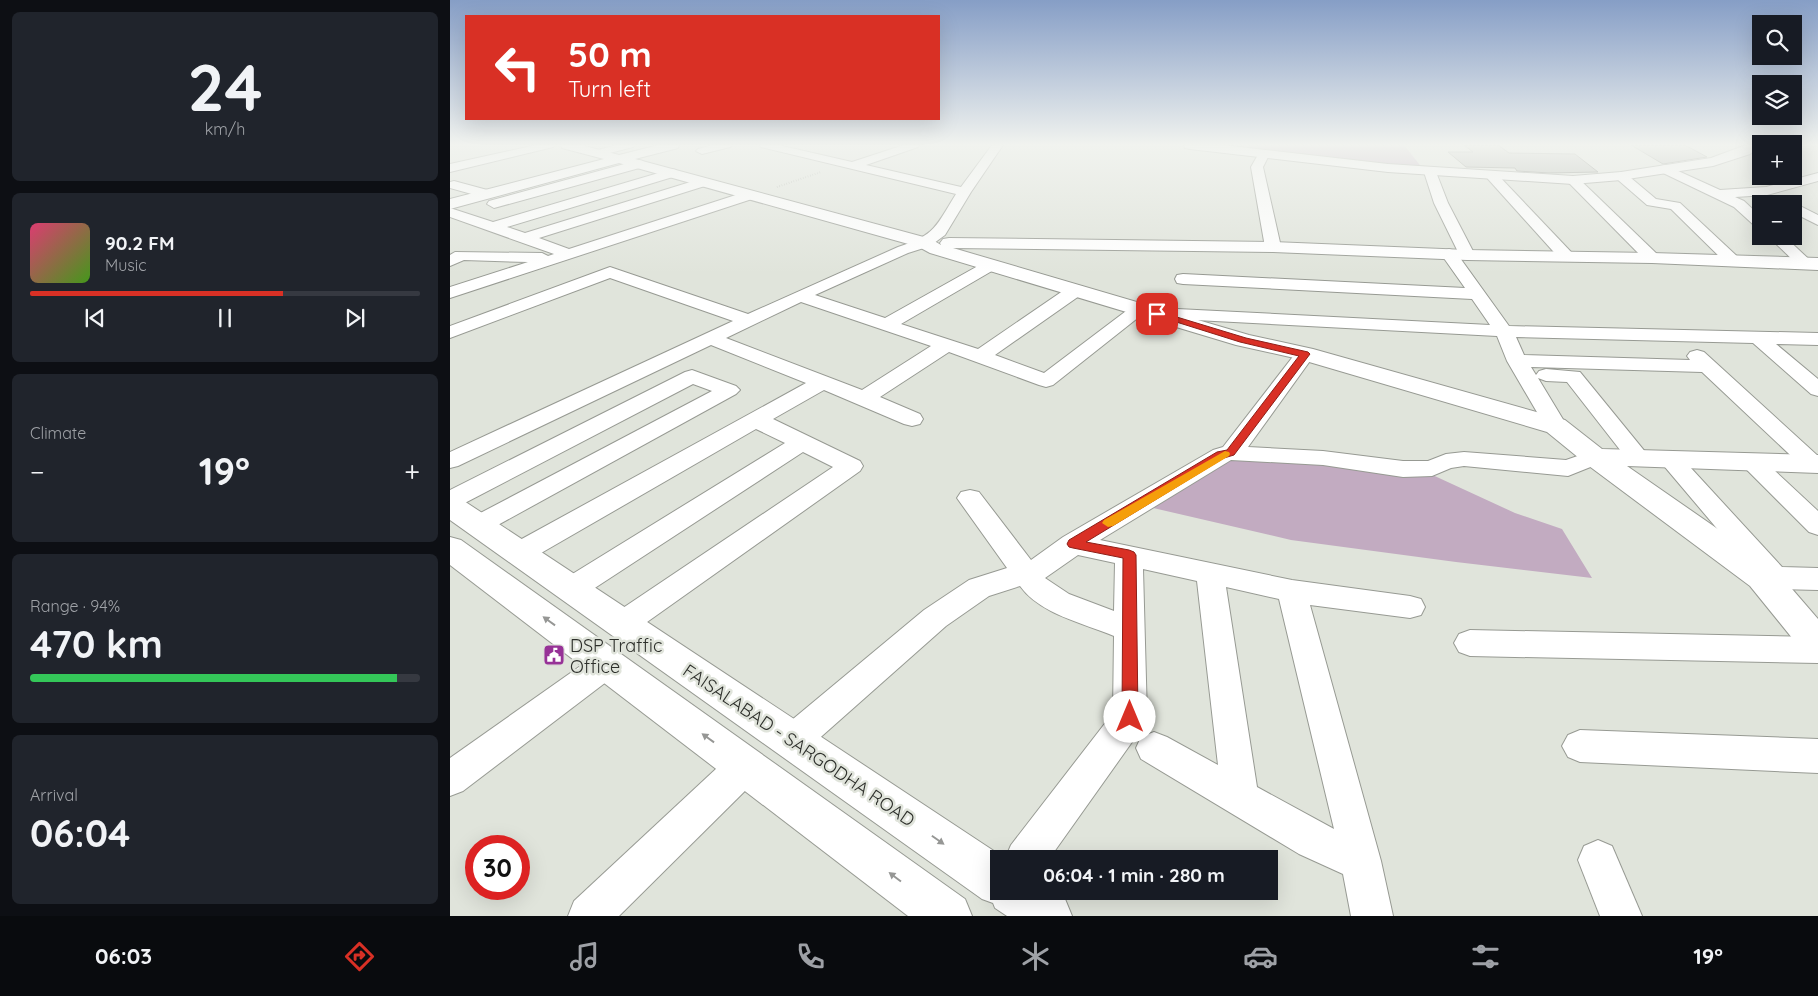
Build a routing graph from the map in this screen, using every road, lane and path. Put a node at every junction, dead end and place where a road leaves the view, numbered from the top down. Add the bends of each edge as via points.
1 (461, 188) edge
2 (526, 188) edge
3 (538, 188) edge
4 (622, 188) edge
5 (686, 188) edge
6 (724, 188) edge
7 (772, 188) edge
8 (945, 188) edge
9 (967, 188) edge
10 (1261, 188) edge
11 (1436, 188) edge
12 (1503, 188) edge
13 (1581, 188) edge
14 (1635, 188) edge
15 (1706, 188) edge
16 (1779, 188) edge
17 (1767, 191) junction
18 (964, 192) junction
19 (1720, 194) junction
20 (750, 195) junction
21 (1773, 195) edge
22 (490, 199) junction
23 (450, 204) edge
24 (450, 212) edge
25 (1802, 212) edge
26 (1752, 216) edge
27 (1818, 221) edge
28 (492, 226) junction
29 (525, 238) junction
30 (925, 243) junction
31 (1787, 245) edge
32 (1273, 247) junction
33 (1458, 255) junction
34 (1567, 256) junction
35 (563, 257) junction
36 (1652, 258) junction
37 (450, 261) edge
38 (1734, 262) junction
39 (1812, 264) edge
40 (991, 265) junction
41 (610, 272) junction
42 (1183, 279) dead end
43 (1076, 290) junction
44 (450, 293) edge
45 (1479, 294) junction
46 (800, 296) junction
47 (1148, 311) junction
48 (749, 320) junction
49 (886, 325) junction
50 (1504, 331) junction
51 (450, 332) edge
52 (1677, 337) junction
53 (1757, 337) junction
54 (709, 338) junction
55 (1818, 339) edge
56 (946, 345) junction
57 (1305, 354) junction
58 (980, 356) junction
59 (650, 366) junction
60 (1708, 366) junction
61 (1521, 368) junction
62 (1573, 376) junction
63 (1616, 377) dead end
64 (681, 382) junction
65 (1813, 382) edge
66 (821, 383) junction
67 (864, 398) junction
68 (912, 419) dead end
69 (756, 420) junction
70 (1556, 426) junction
71 (802, 442) junction
72 (1230, 453) junction
73 (1594, 457) junction
74 (1639, 459) junction
75 (1670, 460) junction
76 (450, 461) edge
77 (1752, 462) junction
78 (1816, 464) edge
79 (970, 498) dead end
80 (450, 500) edge
81 (460, 526) edge
82 (1818, 526) edge
83 (1073, 544) junction
84 (519, 553) junction
85 (1129, 555) junction
86 (1025, 573) junction
87 (1210, 573) junction
88 (1768, 577) junction
89 (1818, 579) edge
90 (572, 589) junction
91 (1292, 591) junction
92 (1410, 607) dead end
93 (622, 624) junction
94 (1130, 629) junction
95 (1470, 642) dead end
96 (1818, 644) edge
97 (1818, 650) edge
98 (607, 664) junction
99 (793, 740) junction
100 (1580, 746) dead end
101 (1154, 748) dead end
102 (1818, 756) edge
103 (745, 766) junction
104 (450, 779) edge
105 (1240, 798) junction
106 (1032, 850) edge
107 (1598, 860) dead end
108 (1361, 861) junction
109 (990, 876) edge
110 (1025, 900) edge
111 (588, 916) edge
112 (948, 916) edge
113 (1048, 916) edge
114 (1372, 916) edge
115 (1621, 916) edge

1 - 22 street
2 - 22 street
3 - 22 street
4 - 28 street
5 - 29 street
6 - 20 street
7 - 20 path
8 - 18 street
9 - 18 street
10 - 32 street
11 - 33 street
12 - 34 street
13 - 36 street
14 - 38 street via 1652,202 1675,206
15 - 19 street
16 - 17 street
17 - 19 street
17 - 21 street
18 - 30 street via 940,232
19 - 26 street
20 - 30 street
20 - 35 street
22 - 23 street
24 - 28 street
25 - 27 street
28 - 29 street
29 - 35 street
30 - 32 street
30 - 40 street
30 - 46 street
31 - 39 street
32 - 33 street
33 - 34 street
33 - 45 street
34 - 36 street
35 - 37 street via 461,255
35 - 41 street
35 - 44 street
36 - 38 street
38 - 39 street
40 - 43 street
40 - 49 street
41 - 48 street
41 - 51 street
42 - 45 street
43 - 47 street
43 - 58 street
45 - 50 street
46 - 48 street
46 - 49 street
47 - 50 street
47 - 57 street via 1244,340
47 - 58 street via 1046,381
48 - 54 street
49 - 56 street
50 - 52 street
50 - 61 street
52 - 53 street
52 - 60 street
53 - 55 street
53 - 65 street
54 - 59 street
54 - 66 street
56 - 58 street
56 - 67 street
57 - 70 street
57 - 72 street
59 - 64 street
59 - 76 street
60 - 61 street
60 - 78 street
61 - 62 street
61 - 70 street
62 - 63 street
62 - 74 street
64 - 80 street
64 - 81 street via 692,376 729,390
66 - 67 street
66 - 69 street
67 - 68 street
69 - 71 street
69 - 84 street
70 - 73 street
71 - 90 street
71 - 93 street via 851,466
72 - 73 street via 1323,458 1403,469 1432,468 1446,461 1464,459 1568,468
72 - 83 street via 1221,455
73 - 74 street
73 - 88 street
74 - 75 street
75 - 77 street
75 - 88 street
77 - 78 street
77 - 82 street
79 - 86 street
81 - 84 street, FAISALABAD - SARGODHA ROAD
98 -> 81 street
83 - 85 street
83 - 86 street via 1039,568
84 - 90 street, FAISALABAD - SARGODHA ROAD
85 - 87 street
85 - 94 street
86 - 94 street via 1037,588 1059,602
86 - 99 street via 980,588 935,618
87 - 91 street
87 - 105 street
88 - 89 street
88 - 96 street
90 - 93 street, FAISALABAD - SARGODHA ROAD
91 - 92 street
91 - 108 street
93 - 99 street, FAISALABAD - SARGODHA ROAD
94 - 106 street via 1130,717
95 - 97 street
103 -> 98 street
98 - 104 street
99 -> 109 street, FAISALABAD - SARGODHA ROAD
100 - 102 street
101 - 105 street
103 - 111 street
112 -> 103 street
105 - 108 street via 1313,840
107 - 115 street
108 - 114 street
110 - 113 street

